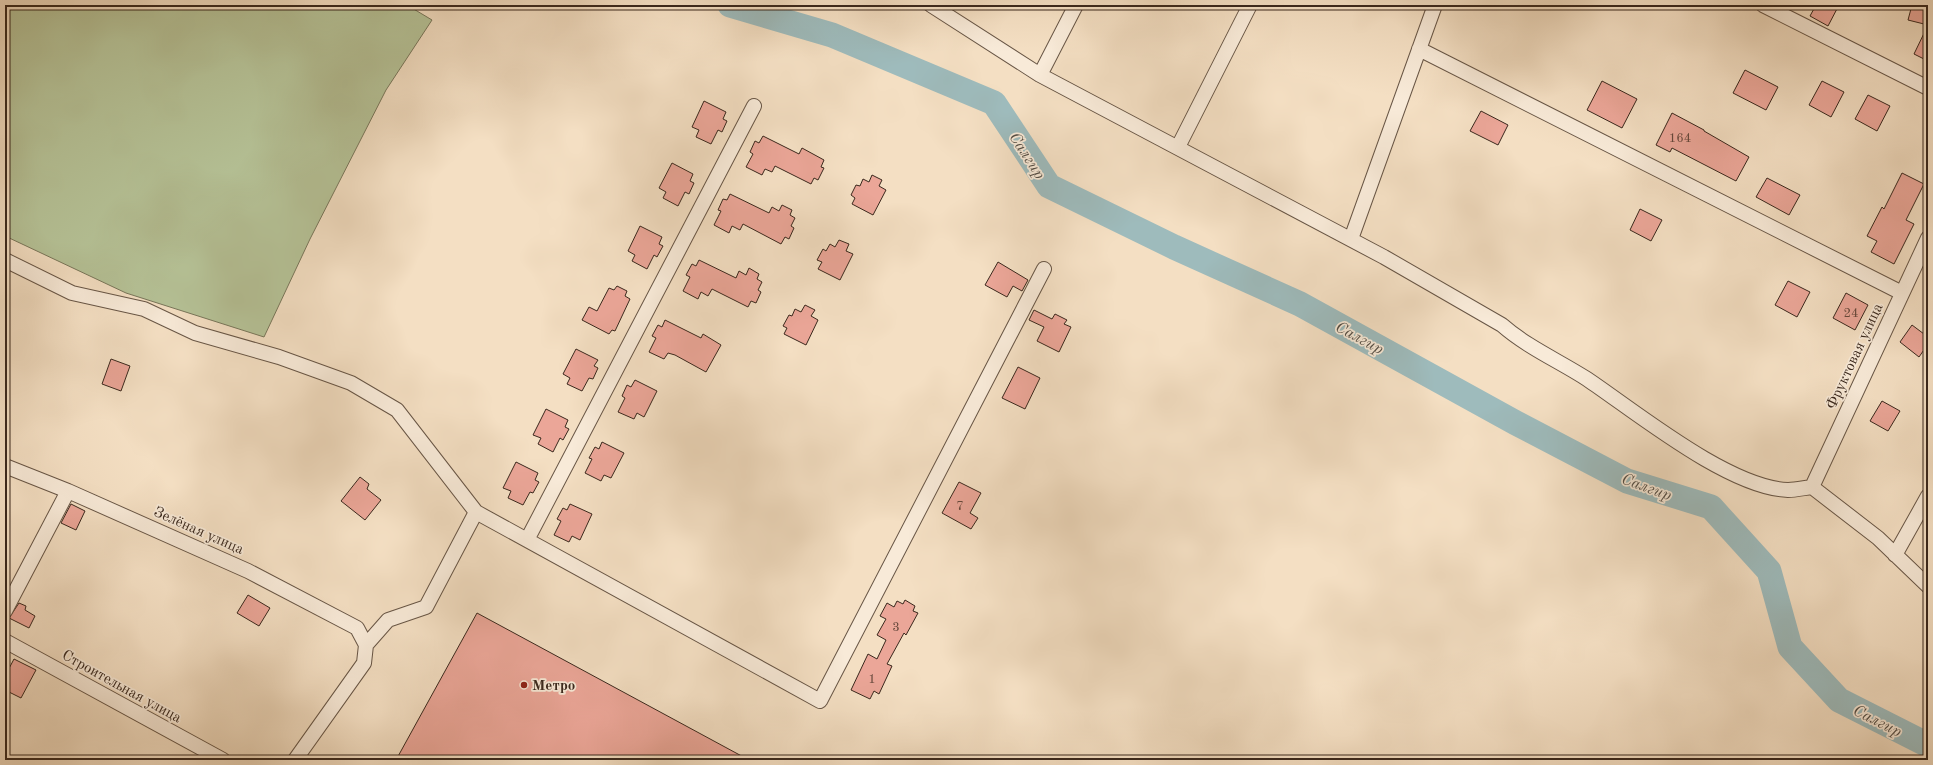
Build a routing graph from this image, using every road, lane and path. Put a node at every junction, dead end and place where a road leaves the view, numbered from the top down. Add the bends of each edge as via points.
1 (931, 5) edge
2 (1076, 5) edge
3 (1250, 5) edge
4 (1435, 5) edge
5 (1763, 5) edge
6 (1419, 49) junction
7 (1040, 75) junction
8 (1928, 88) edge
9 (754, 106) dead end
10 (1178, 147) junction
11 (1928, 238) edge
12 (1350, 239) junction
13 (5, 260) edge
14 (1044, 269) dead end
15 (1902, 293) junction
16 (5, 466) edge
17 (1812, 487) junction
18 (68, 491) junction
19 (1928, 496) edge
20 (476, 512) junction
21 (527, 540) junction
22 (1895, 555) junction
23 (1928, 586) edge
24 (5, 611) edge
25 (5, 641) edge
26 (366, 645) junction
27 (223, 760) edge
28 (295, 760) edge

1 - 7 street
2 - 7 street
3 - 10 street
4 - 6 street
5 - 8 street
6 - 12 street
6 - 15 street
7 - 10 street
9 - 21 street
10 - 12 street
11 - 15 street, Фруктовая улица
12 - 17 street via 1502,325 1672,438 1731,473 1764,486 1788,490
13 - 20 street via 72,292 144,309 195,333 279,357 351,383 397,410
14 - 21 street via 820,701
15 - 17 street, Фруктовая улица
16 - 18 street, Зелёная улица
17 - 22 street via 1878,538
18 - 24 street
18 - 26 street, Зелёная улица via 248,571 357,628
19 - 22 street
20 - 21 street
20 - 26 street via 426,607 388,620
22 - 23 street
25 - 27 street, Строительная улица
26 - 28 street via 364,663

